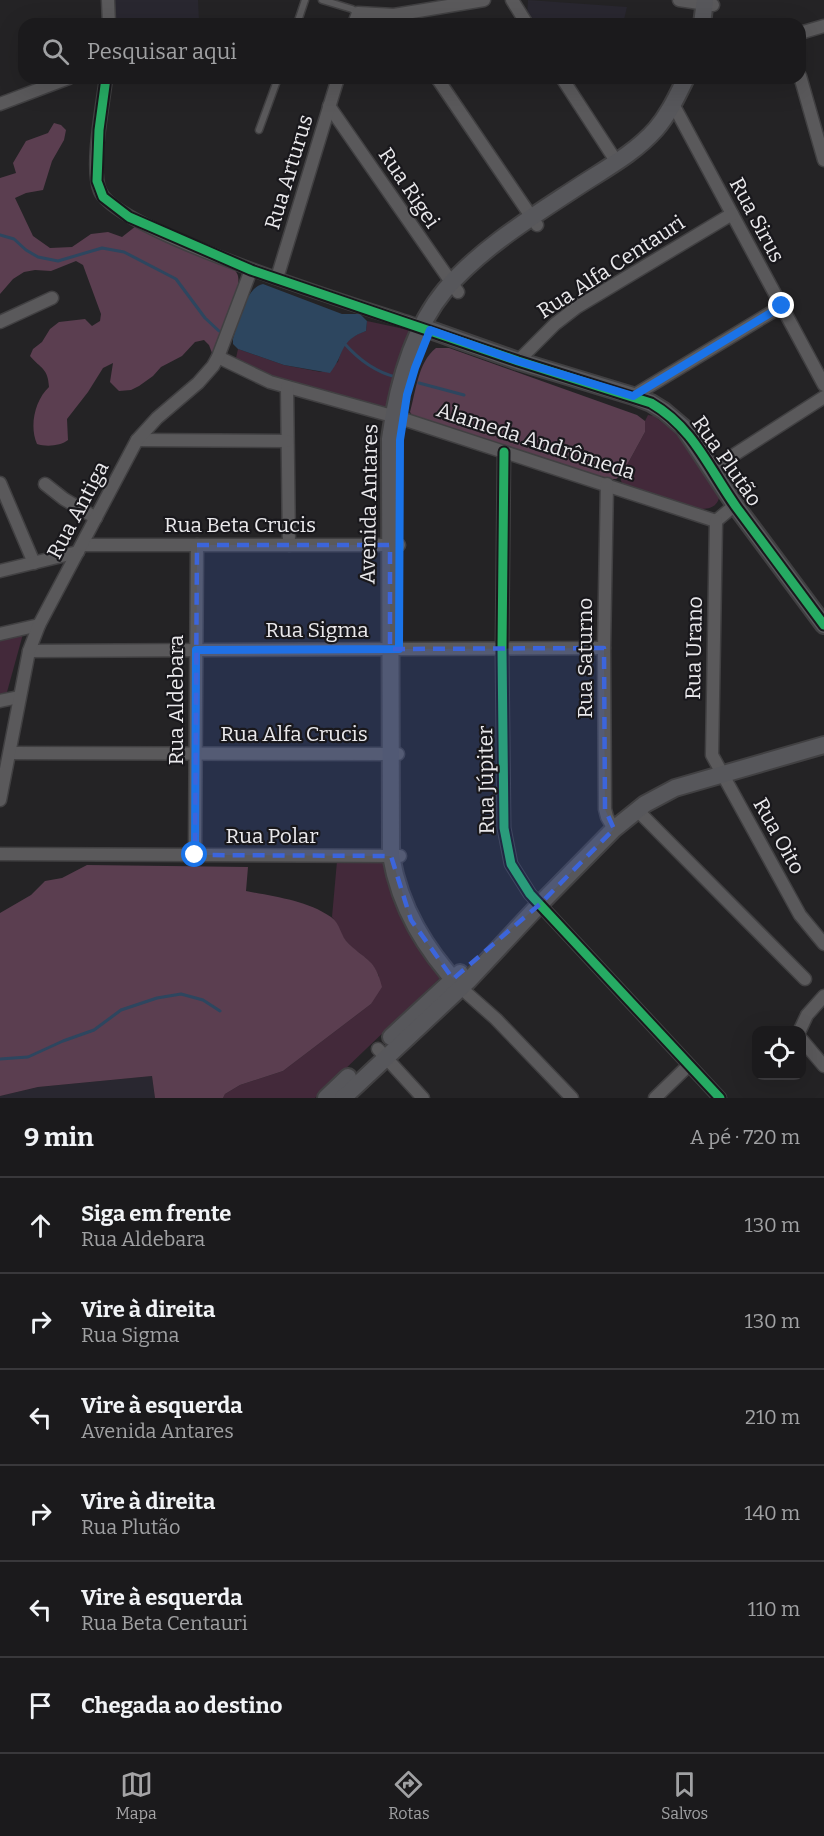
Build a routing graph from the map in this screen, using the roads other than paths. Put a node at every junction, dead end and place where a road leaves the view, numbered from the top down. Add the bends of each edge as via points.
1 (108, 0) edge
2 (305, 0) edge
3 (322, 0) edge
4 (483, 0) edge
5 (512, 0) edge
6 (679, 0) edge
7 (709, 2) edge
8 (109, 18) edge
9 (299, 18) edge
10 (356, 18) edge
11 (402, 18) edge
12 (523, 18) edge
13 (704, 18) edge
14 (710, 18) edge
15 (824, 26) edge
16 (806, 31) edge
17 (53, 84) edge
18 (105, 84) edge
19 (276, 84) edge
20 (336, 84) edge
21 (440, 84) edge
22 (566, 84) edge
23 (684, 84) edge
24 (692, 84) edge
25 (802, 84) edge
26 (0, 104) edge
27 (329, 106) junction
28 (676, 109) junction
29 (259, 130) dead end
30 (649, 143) junction
31 (824, 160) edge
32 (616, 161) junction
33 (732, 213) junction
34 (534, 221) junction
35 (251, 270) junction
36 (277, 278) junction
37 (454, 288) junction
38 (52, 298) dead end
39 (782, 306) junction
40 (0, 322) edge
41 (426, 329) junction
42 (218, 357) junction
43 (518, 361) junction
44 (824, 385) edge
45 (287, 387) junction
46 (633, 396) junction
47 (824, 397) edge
48 (398, 418) junction
49 (137, 440) junction
50 (287, 441) junction
51 (504, 452) junction
52 (712, 469) junction
53 (0, 483) edge
54 (45, 484) dead end
55 (607, 484) junction
56 (735, 506) junction
57 (96, 518) junction
58 (716, 521) junction
59 (197, 545) junction
60 (289, 545) junction
61 (394, 545) junction
62 (80, 548) junction
63 (34, 563) junction
64 (0, 571) edge
65 (822, 621) edge
66 (39, 625) junction
67 (0, 634) edge
68 (604, 648) junction
69 (394, 649) junction
70 (502, 649) junction
71 (196, 650) junction
72 (29, 651) junction
73 (19, 696) junction
74 (0, 701) edge
75 (824, 745) edge
76 (10, 753) junction
77 (195, 753) junction
78 (394, 754) junction
79 (3, 767) edge
80 (722, 774) junction
81 (0, 800) edge
82 (637, 810) junction
83 (615, 829) junction
84 (0, 854) edge
85 (195, 855) junction
86 (395, 856) junction
87 (540, 904) junction
88 (824, 944) edge
89 (805, 979) dead end
90 (460, 980) junction
91 (824, 996) edge
92 (802, 1026) edge
93 (806, 1045) edge
94 (382, 1054) junction
95 (689, 1065) junction
96 (824, 1065) edge
97 (326, 1098) edge
98 (343, 1098) edge
99 (423, 1098) edge
100 (572, 1098) edge
101 (655, 1098) edge
102 (720, 1098) edge

1 - 8 street
2 - 9 lane
3 - 10 lane via 352,9
4 - 11 street
5 - 12 street
6 - 7 street
7 - 13 main road
7 - 14 main road
15 - 16 street
17 - 26 street
18 - 35 street, Rua Plutão via 97,162 97,181 104,197 129,217
19 - 29 lane
20 - 27 street, Rua Arturus
21 - 34 street
22 - 32 street
23 - 28 main road, Avenida Antares
24 - 28 main road, Avenida Antares
25 - 31 street
27 - 36 street, Rua Arturus
27 - 37 street, Rua Rigei
28 - 30 main road, Avenida Antares via 659,125
28 - 33 street, Rua Sirus
30 - 32 main road, Avenida Antares
30 - 34 main road, Avenida Antares via 623,169
32 - 34 main road, Avenida Antares
33 - 39 street, Rua Sirus
33 - 43 street, Rua Alfa Centauri via 562,318
34 - 37 main road, Avenida Antares via 487,251
35 - 36 street, Rua Plutão
35 - 42 street, Rua Antiga
36 - 41 street, Rua Plutão
37 - 41 main road, Avenida Antares via 434,306
38 - 40 street
39 - 44 street, Rua Sirus
39 - 46 street
41 - 43 main road, Rua Plutão
41 - 48 main road, Avenida Antares via 404,370
42 - 45 street, Alameda Andrômeda
42 - 49 street, Rua Antiga via 207,374
43 - 46 main road, Rua Plutão
45 - 48 street, Alameda Andrômeda
45 - 50 street
46 - 52 main road, Rua Plutão via 678,422
47 - 52 street
48 - 51 street, Alameda Andrômeda
48 - 61 main road, Avenida Antares via 390,439
49 - 50 street
49 - 57 street, Rua Antiga
50 - 60 street
51 - 55 street, Alameda Andrômeda
51 - 70 street, Rua Júpiter
52 - 56 main road, Rua Plutão
53 - 63 street
54 - 57 street
55 - 58 street, Alameda Andrômeda
55 - 68 street, Rua Saturno
56 - 58 street
56 - 65 main road, Rua Plutão
57 - 62 street, Rua Antiga
58 - 80 street, Rua Urano via 711,750
59 - 60 street, Rua Beta Crucis
59 - 62 street, Rua Beta Crucis
59 - 71 street, Rua Aldebara
60 - 61 street, Rua Beta Crucis
61 - 69 main road, Avenida Antares
62 - 63 street, Rua Beta Crucis
62 - 66 street, Rua Antiga
63 - 64 street, Rua Beta Crucis
66 - 67 street
66 - 72 street, Rua Antiga
68 - 70 street, Rua Sigma
68 - 83 street, Rua Saturno via 605,809
69 - 70 street, Rua Sigma
69 - 71 street, Rua Sigma
69 - 78 main road, Avenida Antares
70 - 87 street, Rua Júpiter via 505,839 511,864
71 - 72 street, Rua Sigma
71 - 77 street, Rua Aldebara
72 - 73 street, Rua Antiga
73 - 74 street
73 - 76 street, Rua Antiga
75 - 80 main road
76 - 77 street, Rua Alfa Crucis
76 - 79 street, Rua Antiga
77 - 78 street, Rua Alfa Crucis
77 - 85 street, Rua Aldebara
78 - 86 main road, Avenida Antares
79 - 81 street, Rua Antiga
80 - 82 main road via 664,792
80 - 88 street, Rua Oito via 800,915
82 - 83 main road
82 - 89 street
83 - 87 main road
84 - 85 street, Rua Polar
85 - 86 street, Rua Polar
86 - 90 main road, Avenida Antares via 396,882 411,920 428,948
87 - 90 main road
87 - 95 street, Rua Júpiter
90 - 94 main road
90 - 100 street, Avenida Antares
91 - 92 street
93 - 96 street
94 - 97 main road
94 - 98 main road
94 - 99 street
95 - 101 street
95 - 102 street, Rua Júpiter

